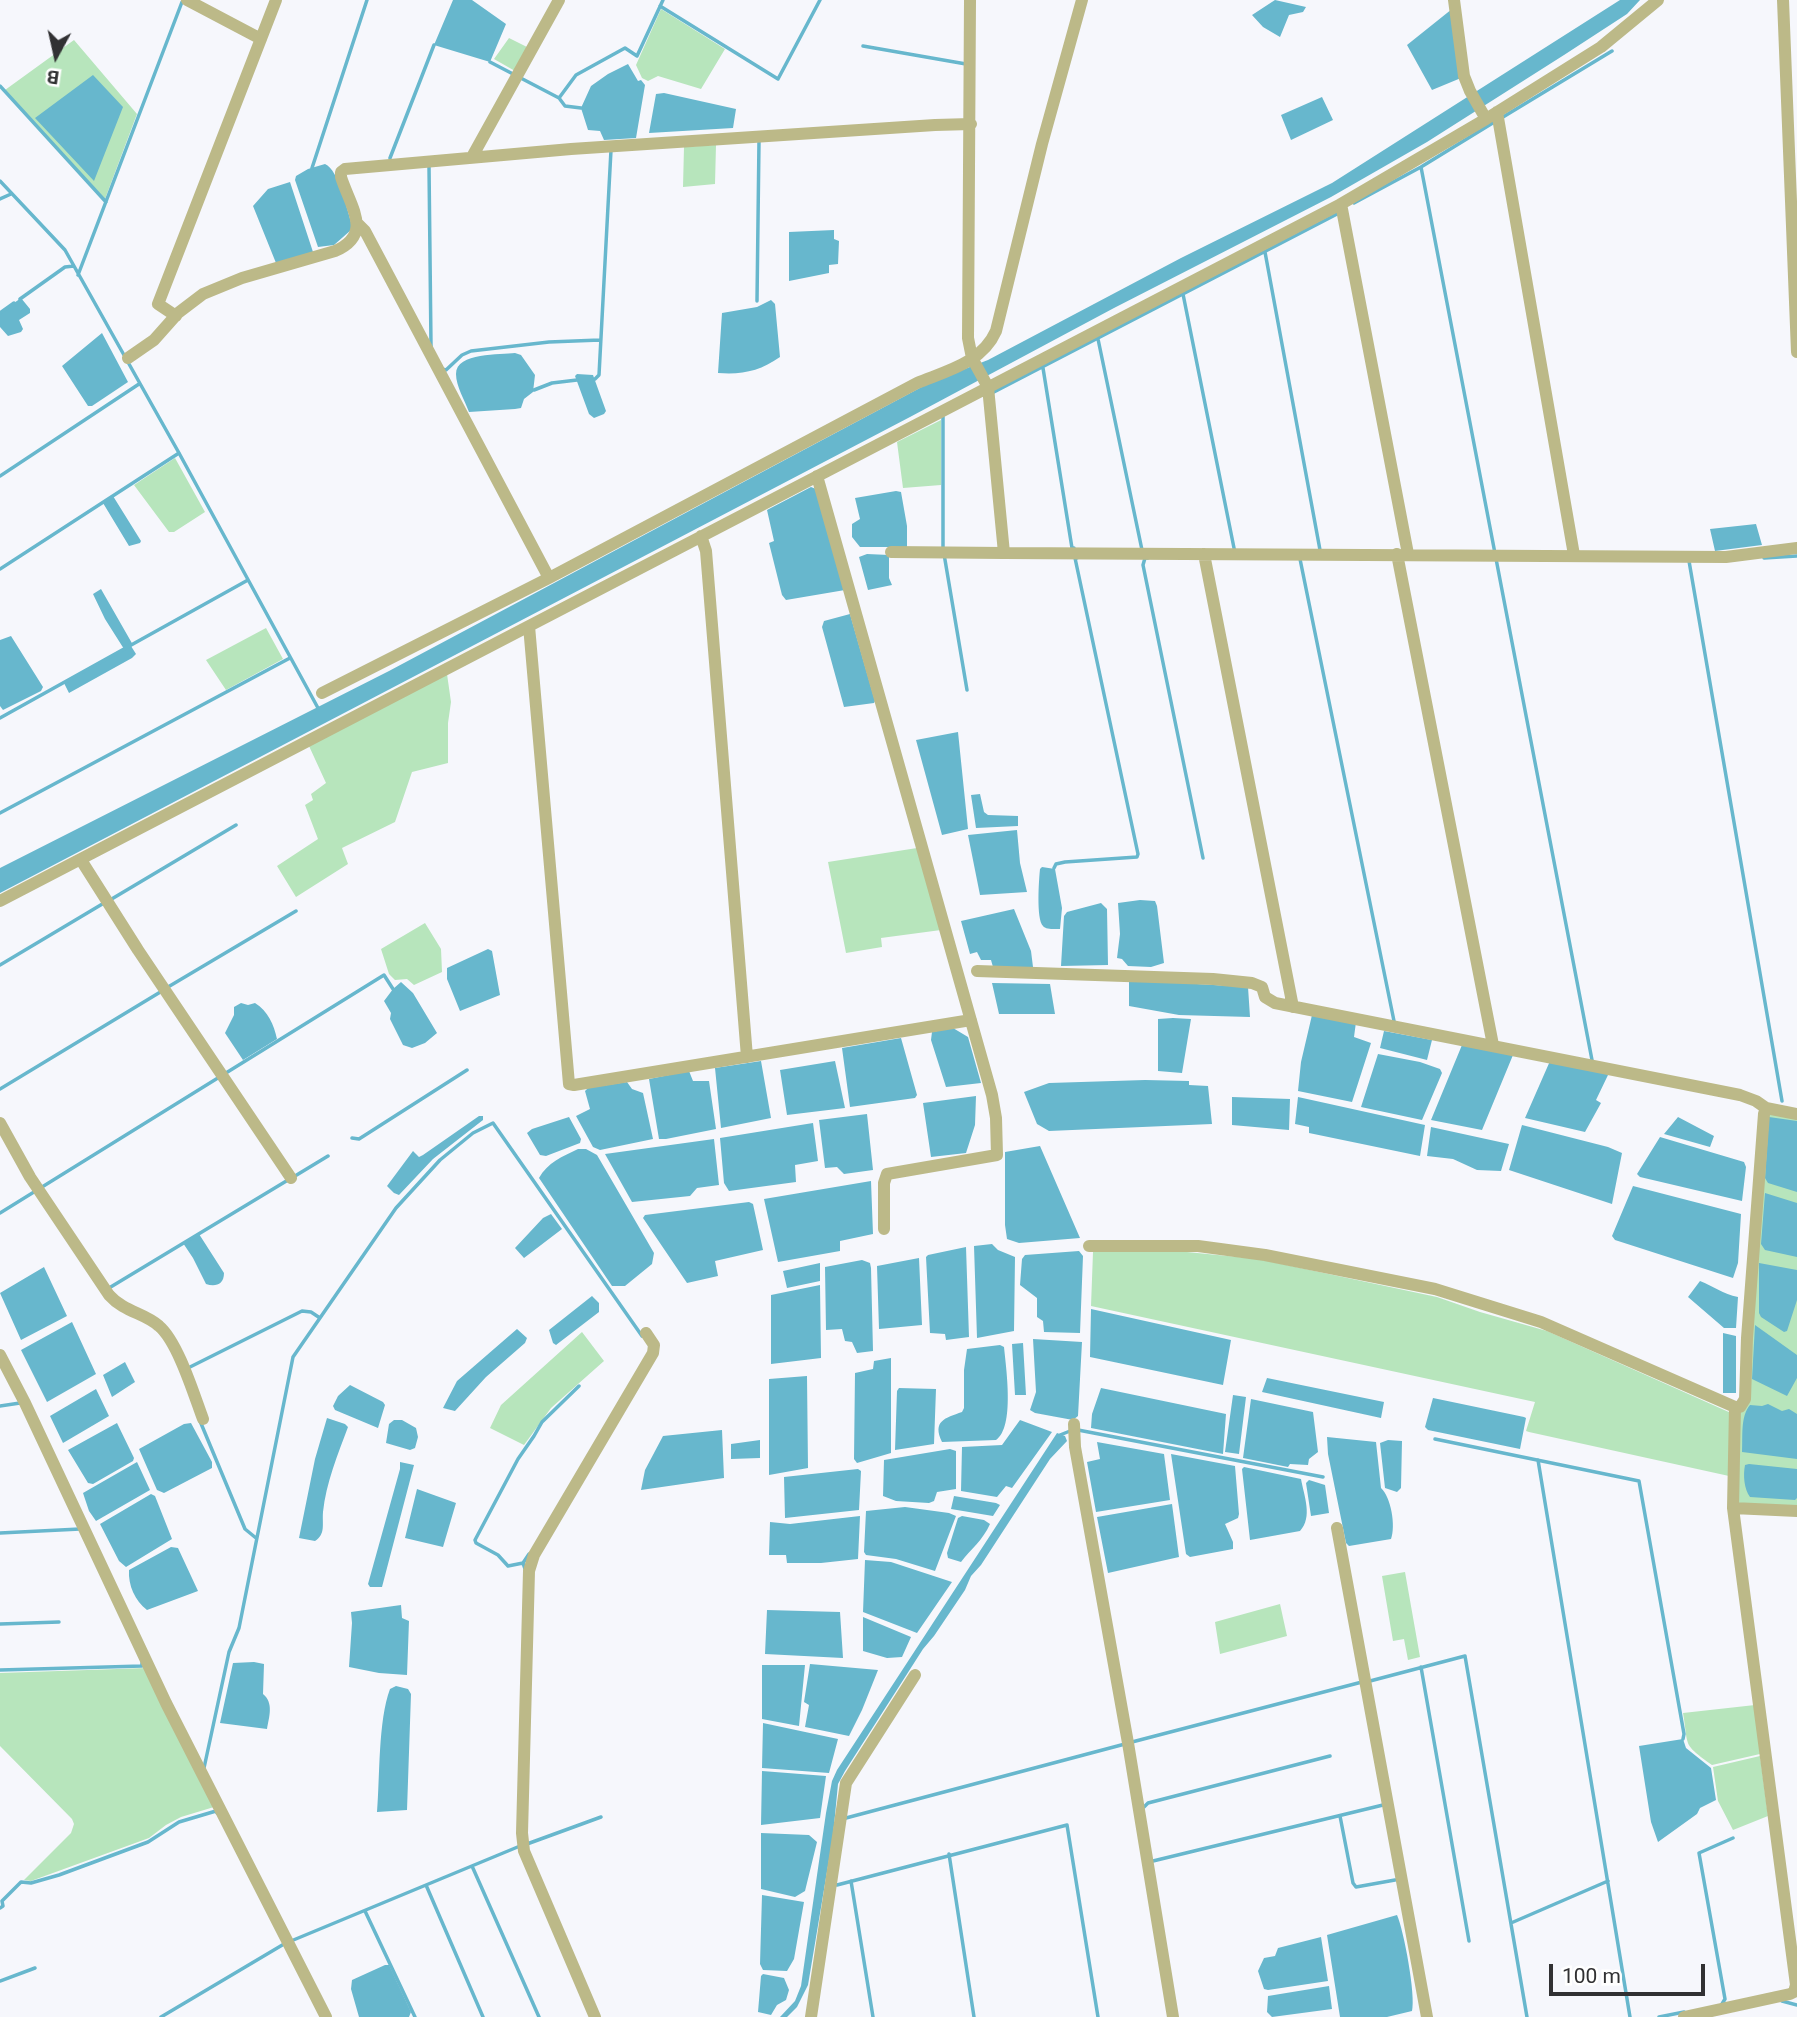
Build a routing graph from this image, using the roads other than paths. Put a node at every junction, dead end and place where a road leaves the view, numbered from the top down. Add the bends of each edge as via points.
1 (187, 0) edge
2 (276, 0) edge
3 (559, 0) edge
4 (970, 0) edge
5 (1082, 0) edge
6 (1454, 0) edge
7 (1658, 0) edge
8 (1783, 0) edge
9 (261, 40) junction
10 (1489, 115) junction
11 (971, 124) junction
12 (472, 157) junction
13 (1341, 204) junction
14 (358, 224) junction
15 (176, 316) junction
16 (1797, 352) edge
17 (128, 358) dead end
18 (973, 360) junction
19 (987, 384) junction
20 (817, 477) junction
21 (701, 536) junction
22 (1797, 548) edge
23 (891, 552) dead end
24 (1004, 553) junction
25 (1204, 554) junction
26 (1402, 554) junction
27 (1574, 555) junction
28 (549, 578) junction
29 (529, 626) junction
30 (323, 693) dead end
31 (81, 860) junction
32 (0, 901) edge
33 (977, 971) dead end
34 (1293, 1007) junction
35 (971, 1020) junction
36 (1493, 1045) junction
37 (747, 1057) junction
38 (1766, 1108) junction
39 (1797, 1114) edge
40 (0, 1123) edge
41 (291, 1178) dead end
42 (884, 1229) dead end
43 (1089, 1246) dead end
44 (646, 1333) dead end
45 (0, 1356) edge
46 (1735, 1407) junction
47 (203, 1419) dead end
48 (1074, 1424) dead end
49 (1733, 1508) junction
50 (1797, 1511) edge
51 (1337, 1528) dead end
52 (915, 1675) dead end
53 (326, 2017) edge
54 (595, 2017) edge
55 (811, 2017) edge
56 (1173, 2017) edge
57 (1427, 2017) edge
58 (1684, 2017) edge

1 - 9 street
2 - 9 street
3 - 12 street
4 - 11 street
5 - 18 street via 996,331
6 - 10 street via 1464,76
7 - 10 street via 1601,47
8 - 16 street
9 - 15 street via 158,304
10 - 13 street
10 - 27 street
11 - 12 street
11 - 18 street via 968,338
12 - 14 street via 342,170
13 - 19 street
13 - 26 street
14 - 15 street via 357,232 342,247 223,285 189,303
14 - 28 street
15 - 17 street via 154,340
18 - 19 street
18 - 28 street via 917,383
19 - 20 street
19 - 24 street
20 - 21 street
20 - 35 street
21 - 29 street
21 - 37 street via 706,551
22 - 27 street via 1726,557
23 - 24 street
24 - 25 street
25 - 26 street
25 - 34 street
26 - 27 street
26 - 36 street
28 - 30 street
29 - 31 street
29 - 37 street via 569,1084
31 - 32 street
31 - 41 street
33 - 34 street via 1252,982 1262,987 1270,1001
34 - 36 street
35 - 37 street
35 - 42 street via 995,1107 997,1156 887,1174
36 - 38 street via 1740,1095
38 - 39 street
38 - 46 street via 1745,1399
40 - 47 street via 108,1295 164,1331
43 - 46 street via 1198,1246 1435,1289 1541,1322
44 - 54 street via 654,1345 653,1353 534,1555 529,1571 524,1851
45 - 53 street via 166,1703
46 - 49 street
48 - 56 street
49 - 50 street
49 - 58 street via 1796,1989
51 - 57 street
52 - 55 street via 846,1783

